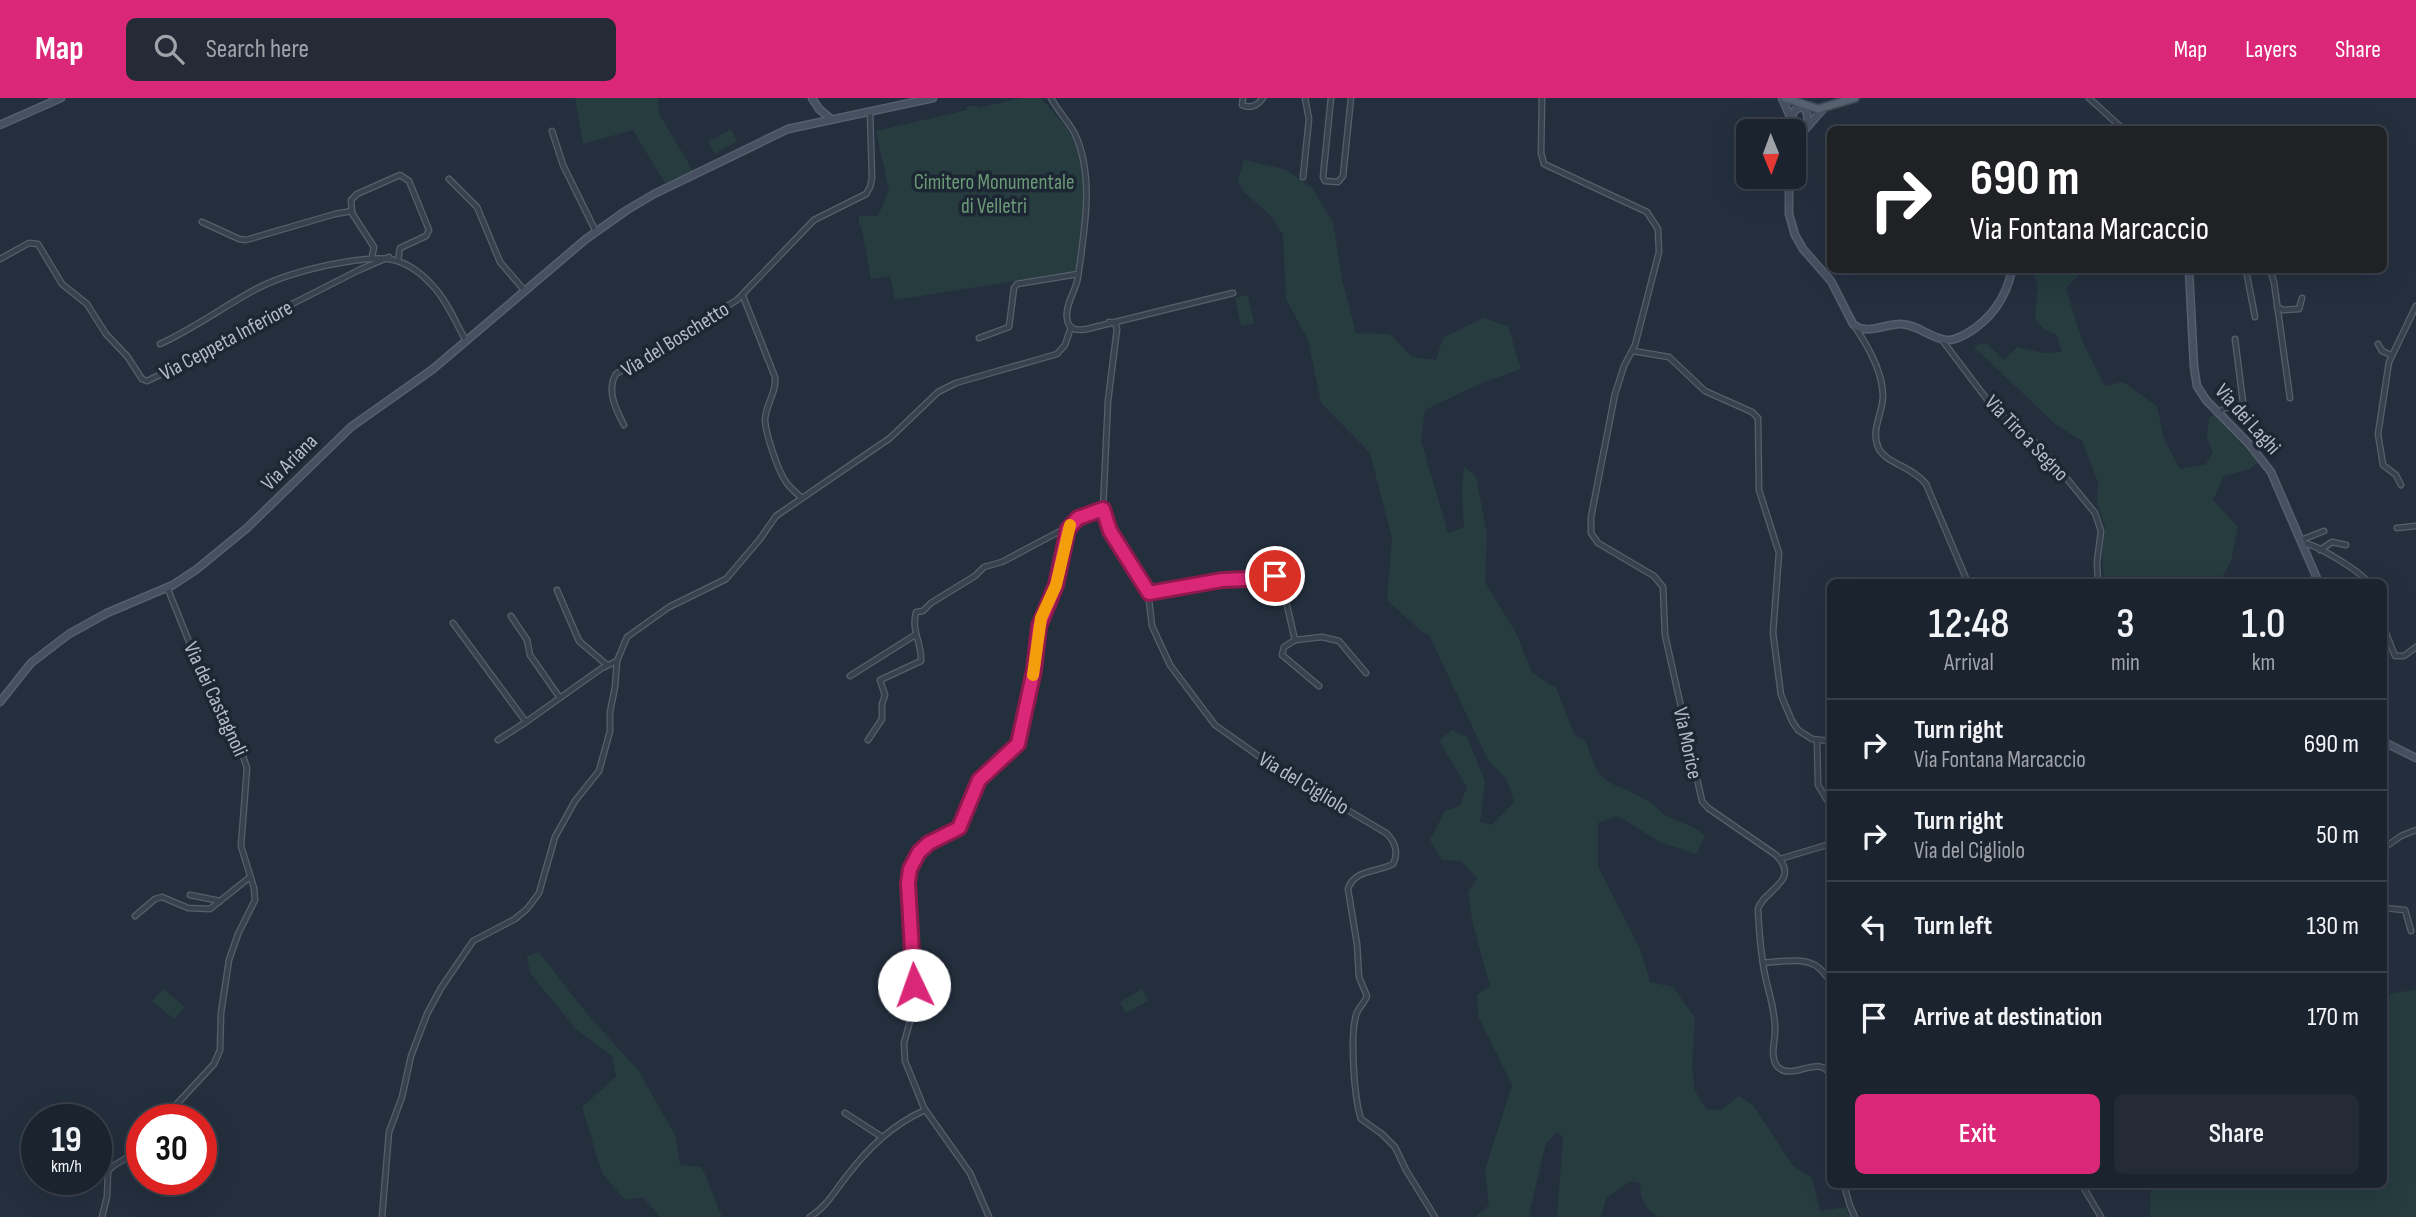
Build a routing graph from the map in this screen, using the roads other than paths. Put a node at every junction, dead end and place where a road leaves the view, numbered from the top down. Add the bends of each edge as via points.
1 (61, 98) edge
2 (812, 98) edge
3 (933, 98) edge
4 (1051, 98) edge
5 (1243, 98) edge
6 (1262, 98) edge
7 (1305, 98) edge
8 (1331, 98) edge
9 (1351, 98) edge
10 (1542, 98) edge
11 (1784, 98) edge
12 (1855, 98) edge
13 (2089, 98) edge
14 (1803, 106) junction
15 (1823, 109) junction
16 (870, 111) junction
17 (831, 119) junction
18 (1791, 119) joint
19 (0, 125) edge
20 (1808, 125) junction
21 (2120, 126) edge
22 (1806, 127) edge
23 (552, 131) dead end
24 (1303, 177) dead end
25 (449, 179) dead end
26 (1788, 189) edge
27 (352, 211) junction
28 (202, 222) dead end
29 (596, 232) junction
30 (372, 257) junction
31 (389, 257) junction
32 (0, 259) edge
33 (399, 261) junction
34 (2011, 273) edge
35 (2189, 273) edge
36 (2247, 273) edge
37 (2269, 273) edge
38 (1078, 274) junction
39 (525, 291) junction
40 (1233, 293) dead end
41 (743, 295) junction
42 (2302, 298) dead end
43 (2416, 306) edge
44 (2277, 307) junction
45 (2255, 317) dead end
46 (1109, 322) junction
47 (1853, 324) junction
48 (1071, 327) junction
49 (979, 338) dead end
50 (1942, 339) junction
51 (2235, 339) dead end
52 (466, 341) junction
53 (160, 344) dead end
54 (2378, 344) dead end
55 (1633, 351) junction
56 (2391, 355) junction
57 (2290, 398) dead end
58 (2218, 412) junction
59 (624, 425) dead end
60 (2401, 485) dead end
61 (802, 498) junction
62 (1103, 509) junction
63 (2416, 526) edge
64 (1069, 527) junction
65 (2398, 528) dead end
66 (2324, 531) dead end
67 (2302, 542) junction
68 (2346, 545) dead end
69 (2320, 550) junction
70 (1272, 554) dead end
71 (1275, 578) junction
72 (1966, 579) edge
73 (2098, 579) edge
74 (2317, 579) edge
75 (2366, 579) edge
76 (167, 587) junction
77 (557, 590) dead end
78 (1149, 593) junction
79 (510, 616) dead end
80 (453, 623) dead end
81 (915, 635) junction
82 (2387, 636) edge
83 (1295, 639) junction
84 (2416, 647) edge
85 (617, 661) junction
86 (607, 665) junction
87 (1366, 673) dead end
88 (849, 676) dead end
89 (1319, 686) dead end
90 (560, 698) junction
91 (0, 702) edge
92 (526, 722) junction
93 (498, 740) dead end
94 (868, 740) dead end
95 (1818, 740) junction
96 (1827, 741) edge
97 (2387, 744) edge
98 (2416, 758) edge
99 (1827, 798) edge
100 (2416, 831) edge
101 (1827, 845) edge
102 (2387, 846) edge
103 (1780, 859) junction
104 (250, 877) junction
105 (190, 895) dead end
106 (221, 901) junction
107 (2387, 908) edge
108 (135, 916) dead end
109 (2411, 932) dead end
110 (1763, 963) junction
111 (1827, 976) edge
112 (1827, 1070) edge
113 (177, 1104) edge
114 (925, 1110) junction
115 (845, 1113) dead end
116 (882, 1137) junction
117 (126, 1159) edge
118 (1845, 1188) edge
119 (2084, 1188) edge
120 (102, 1217) edge
121 (382, 1217) edge
122 (810, 1217) edge
123 (989, 1217) edge
124 (1435, 1217) edge
125 (1856, 1217) edge
126 (2101, 1217) edge

1 - 19 main road
2 - 17 main road
3 - 16 main road, Via Ariana
4 - 38 street via 1076,137 1085,174
5 - 6 street via 1242,105 1253,106
7 - 24 street via 1309,117
8 - 9 street via 1323,177 1338,182 1343,178
10 - 55 street via 1545,165 1643,210 1657,226 1659,252
11 - 14 main road
11 - 18 main road
12 - 15 main road
13 - 21 street
14 - 15 main road
14 - 18 main road
14 - 20 main road
15 - 20 main road
16 - 17 main road, Via Ariana
16 - 41 street, Via del Boschetto via 869,190 816,218
17 - 29 main road, Via Ariana via 781,132 654,194
20 - 22 main road
23 - 29 street
25 - 39 street via 477,207 500,262
26 - 47 main road via 1795,235 1829,278
27 - 28 street via 246,240
27 - 30 street via 374,247
27 - 33 street via 357,194 397,176 407,178 429,230 426,236 401,247
29 - 39 main road, Via Ariana
30 - 31 street, Via Ceppeta Inferiore
30 - 53 street, Via Ceppeta Inferiore via 309,268 271,282
31 - 32 street, Via Ceppeta Inferiore via 147,381 86,304 63,286 38,244 29,243
31 - 33 street, Via Ceppeta Inferiore
33 - 52 street, Via Ceppeta Inferiore via 433,286
34 - 50 main road via 1989,317 1956,339
35 - 58 main road, Via dei Laghi via 2195,380 2200,393
36 - 45 street
37 - 44 street
38 - 48 street via 1067,312
38 - 49 street via 1017,284 1009,327
39 - 52 main road, Via Ariana
40 - 46 street
41 - 59 street, Via del Boschetto via 616,374 612,394
41 - 61 street, Via del Boschetto via 776,379 767,430 784,478
42 - 44 street via 2299,309
43 - 56 street
44 - 57 street
46 - 48 street via 1082,330
46 - 62 street, Via del Cigliolo via 1117,329
47 - 50 main road via 1866,330 1905,324
47 - 72 street via 1869,350 1882,389 1877,446 1926,485
48 - 61 street via 1065,345 1055,355 940,390 887,440
50 - 73 street, Via Tiro a Segno via 1991,405 2040,446 2095,513 2101,531
51 - 58 street via 2244,402
52 - 76 main road, Via Ariana via 351,427 236,538
54 - 56 street
55 - 95 street via 1669,357 1705,391 1758,418 1759,490 1779,553 1773,633 1781,692 1795,726
55 - 103 street, Via Morice via 1615,394 1591,533 1600,545 1654,576 1663,587 1665,635 1703,803
56 - 60 street via 2378,437 2383,465
58 - 67 main road, Via dei Laghi via 2269,469
61 - 85 street via 776,516 728,578 633,630
62 - 64 street via 1078,518
62 - 78 street, Via del Cigliolo via 1110,531
63 - 65 street
64 - 81 street via 984,567 924,611 916,611
64 - 114 street via 1056,585 1039,626 1018,744 979,780 959,828 922,849 909,873 914,988 904,1055
66 - 67 street
67 - 69 street
67 - 74 main road, Via dei Laghi
68 - 69 street via 2332,542
69 - 75 street
70 - 71 street
71 - 78 street via 1222,580
71 - 83 street via 1282,584
76 - 91 main road, Via Ariana via 96,618 64,638 27,668
76 - 104 street, Via dei Castagnoli via 223,725 246,762 241,846
77 - 86 street via 581,643
78 - 124 street, Via del Cigliolo via 1151,623 1162,650 1211,722 1267,762 1386,833 1394,843 1394,864 1360,875 1348,887 1359,977 1367,996 1354,1027 1356,1086 1362,1119 1395,1147
79 - 90 street
80 - 92 street
81 - 88 street
81 - 94 street via 921,661 880,680 885,694 882,719
82 - 84 street via 2395,656 2403,657
83 - 87 street via 1339,641
83 - 89 street via 1284,647 1283,656
85 - 86 street
85 - 121 street via 610,731 599,771 555,836 539,893 515,919 473,941 427,1014 389,1129
86 - 90 street
90 - 92 street
92 - 93 street
95 - 96 street
95 - 99 street via 1818,782
97 - 98 main road
100 - 102 street
101 - 103 street
103 - 110 street via 1782,880 1758,905
104 - 106 street
104 - 113 street, Via dei Castagnoli via 255,901 229,963 219,1057
105 - 106 street
106 - 108 street via 210,909 192,909 160,897
107 - 109 street via 2405,910
110 - 111 street via 1812,964
110 - 112 street via 1775,1023 1776,1064 1787,1071
114 - 116 street
114 - 123 street via 970,1173
115 - 116 street
116 - 122 street via 831,1200
117 - 120 street via 109,1170
118 - 125 street
119 - 126 street

